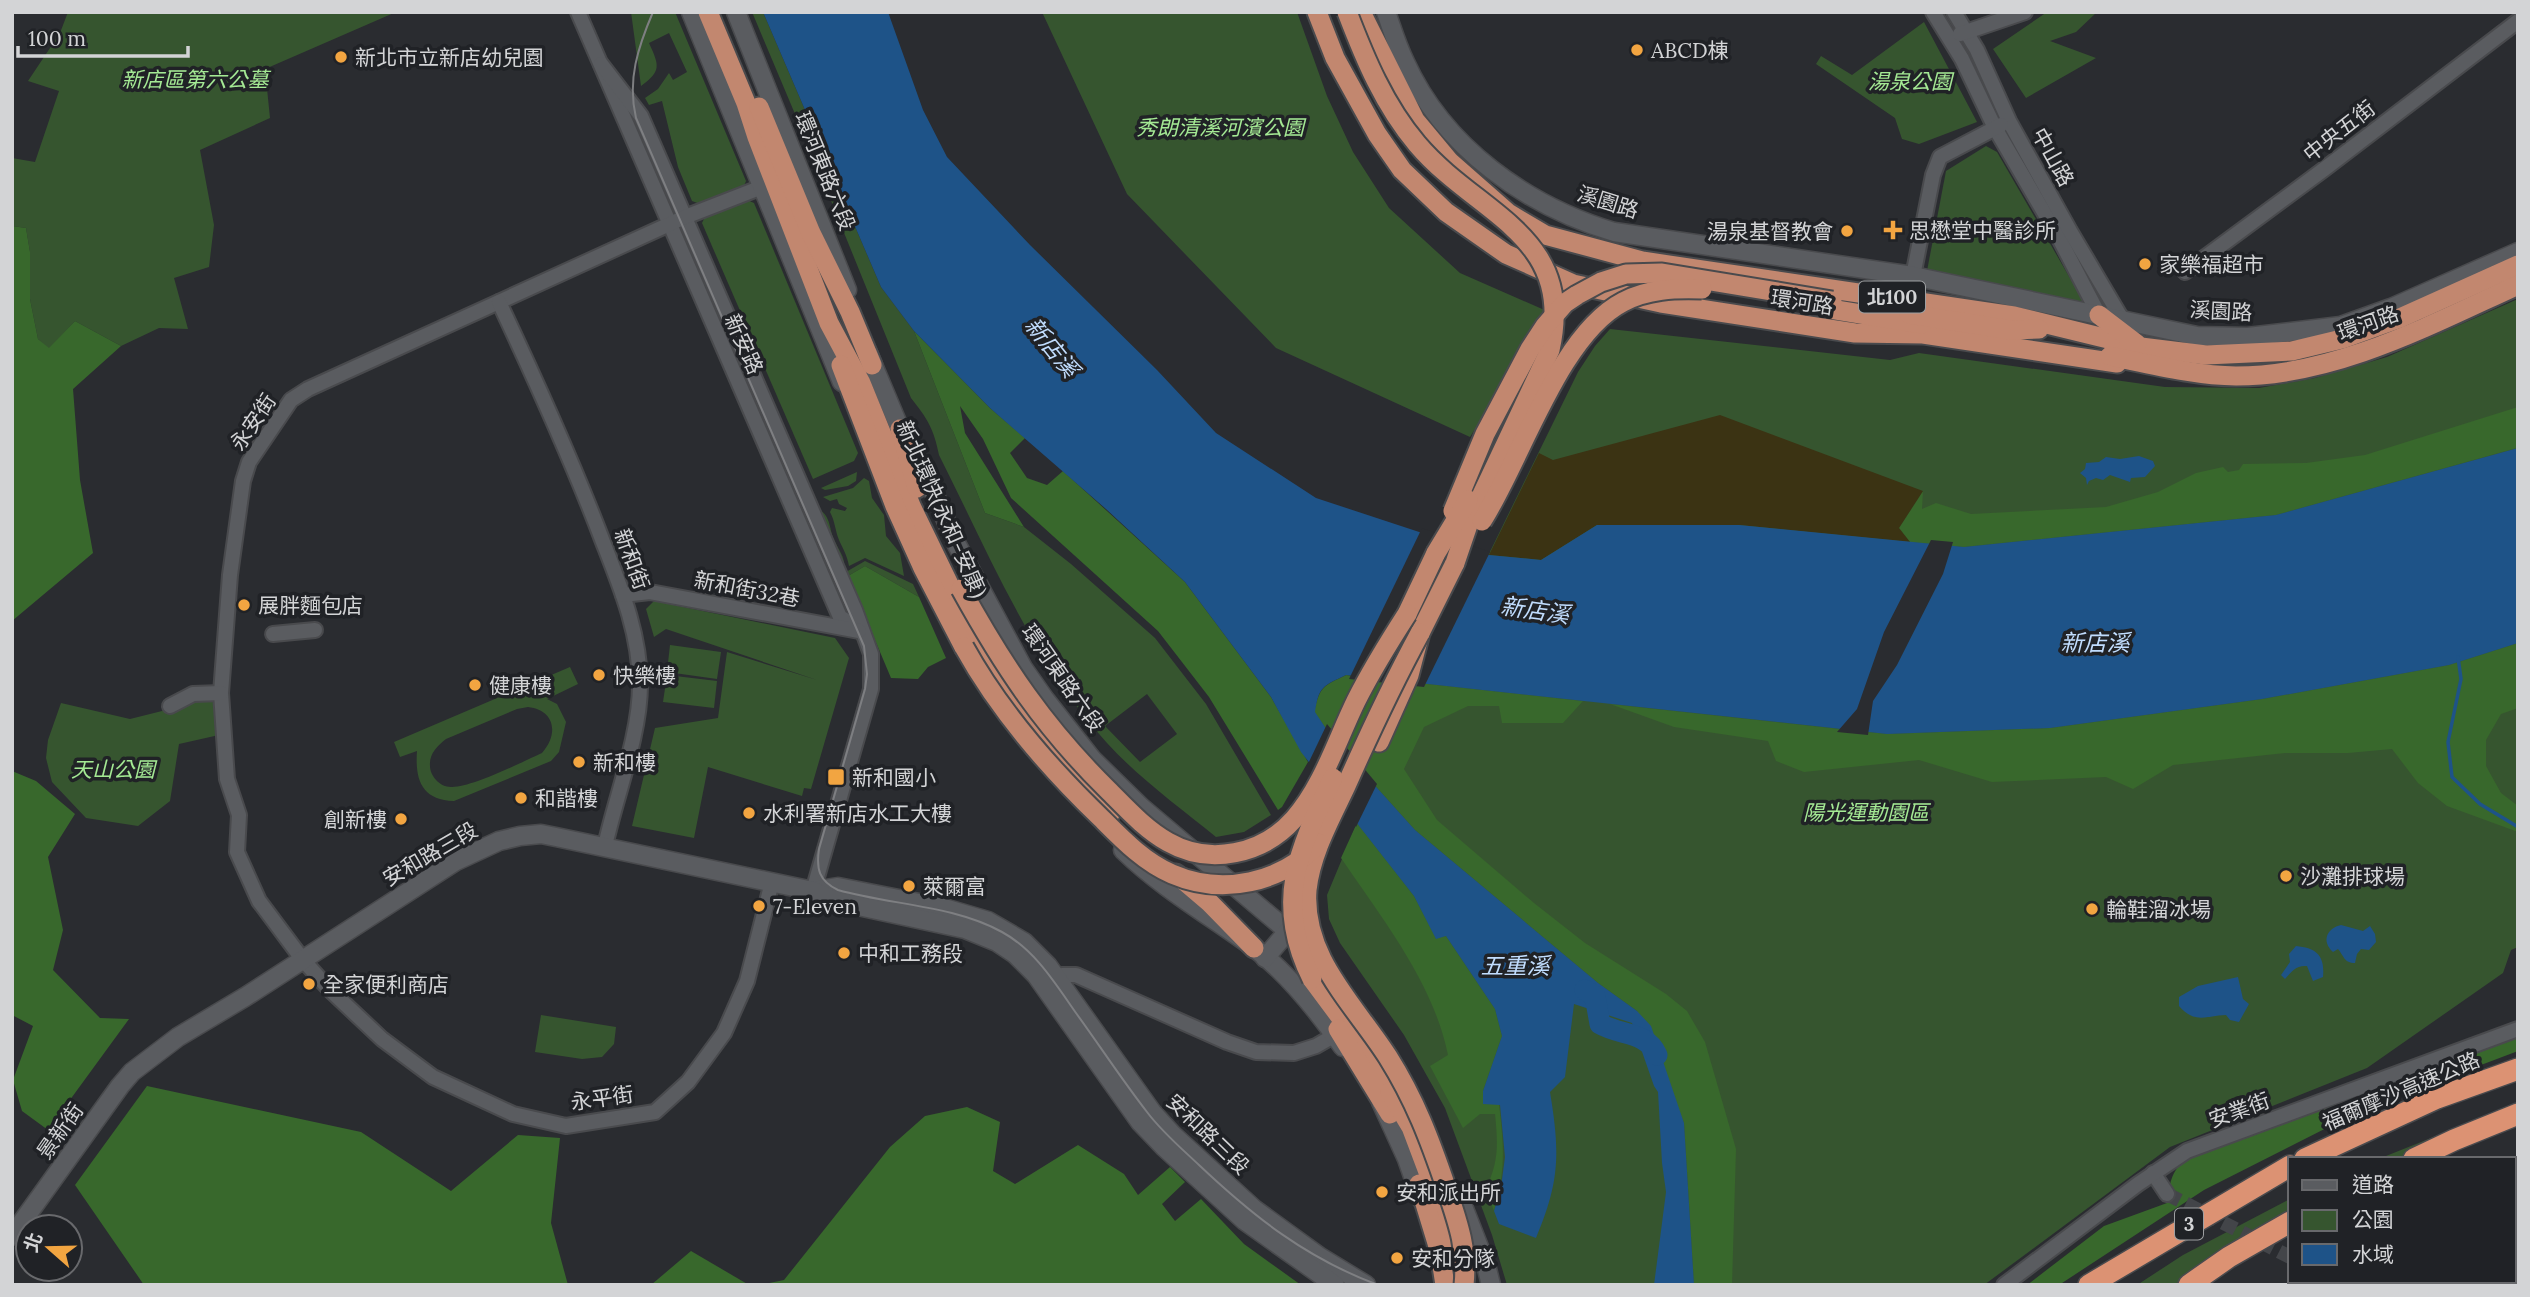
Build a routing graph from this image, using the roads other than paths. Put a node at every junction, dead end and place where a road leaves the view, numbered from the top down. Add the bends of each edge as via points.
1 (578, 12) edge
2 (691, 12) edge
3 (701, 12) edge
4 (708, 12) edge
5 (720, 12) edge
6 (1317, 12) edge
7 (1336, 12) edge
8 (1347, 12) edge
9 (1361, 12) edge
10 (1386, 12) edge
11 (1934, 12) edge
12 (1954, 12) edge
13 (2025, 12) edge
14 (735, 15) edge
15 (2518, 21) edge
16 (1966, 31) junction
17 (1950, 39) junction
18 (710, 58) junction
19 (601, 64) junction
20 (734, 114) junction
21 (2010, 121) junction
22 (1995, 128) junction
23 (757, 137) junction
24 (762, 187) junction
25 (685, 217) junction
26 (669, 224) junction
27 (2518, 252) edge
28 (2518, 265) edge
29 (2185, 272) dead end
30 (1913, 276) junction
31 (2518, 285) edge
32 (499, 302) junction
33 (1830, 305) junction
34 (2099, 315) junction
35 (829, 323) junction
36 (2065, 329) junction
37 (1855, 333) junction
38 (2126, 340) junction
39 (872, 365) junction
40 (2234, 376) junction
41 (900, 429) junction
42 (1436, 553) junction
43 (1455, 563) junction
44 (623, 595) junction
45 (1407, 614) junction
46 (316, 630) dead end
47 (862, 631) junction
48 (1420, 633) junction
49 (274, 634) dead end
50 (221, 693) junction
51 (170, 706) dead end
52 (605, 846) junction
53 (772, 882) junction
54 (813, 891) junction
55 (1288, 931) junction
56 (1259, 953) junction
57 (303, 960) junction
58 (1319, 974) junction
59 (1050, 982) junction
60 (2518, 1029) edge
61 (1335, 1035) junction
62 (2518, 1069) edge
63 (120, 1086) joint
64 (2518, 1114) edge
65 (2309, 1157) edge
66 (2419, 1157) edge
67 (2288, 1167) edge
68 (2153, 1173) junction
69 (2167, 1194) tunnel mouth
70 (1447, 1214) junction
71 (2288, 1223) edge
72 (1469, 1226) junction
73 (12, 1236) edge
74 (1335, 1285) edge
75 (1366, 1285) edge
76 (1443, 1285) edge
77 (1464, 1285) edge
78 (1478, 1285) edge
79 (1491, 1285) edge
80 (2004, 1285) edge
81 (2089, 1285) edge
82 (2189, 1285) edge

1 - 19 street, 新安路
2 - 18 main road
3 - 18 street via 710,33
4 - 23 highway, 新北環快(永和-安康)
5 - 39 highway via 811,233
6 - 37 highway, 環河路 / 北100 via 1335,58 1402,170 1446,212 1506,254 1573,284 1661,303
7 - 42 highway, bridge via 1391,125 1421,162 1527,256 1543,289 1546,312 1539,353 1480,479
8 - 43 highway, bridge via 1388,104 1411,136 1455,181 1529,243 1551,281 1555,327 1550,350 1469,522
9 - 36 highway, 環河路 / 北100 via 1415,120 1450,162 1508,213 1545,235 1642,261 2001,314
10 - 30 main road, 溪園路 via 1405,62 1445,125 1503,180 1579,222 1615,232
11 - 17 street, 中山路
12 - 16 street, 中山路
13 - 16 street
14 - 39 main road, 環河東路六段 via 836,259
15 - 29 street, 中央五街
16 - 17 street
16 - 21 street, 中山路
17 - 22 street, 中山路
18 - 20 main road
19 - 25 street, 新安路 via 641,116
19 - 26 street, 新安路
20 - 23 highway
20 - 24 main road
21 - 22 street
21 - 38 street, 中山路
22 - 30 street via 1940,158
22 - 34 street, 中山路
23 - 35 highway, 新北環快(永和-安康)
24 - 25 street, 永安街
24 - 56 main road via 916,567 985,692 1044,769 1102,831 1139,866
25 - 26 street, 永安街
25 - 47 street, 新安路
26 - 32 street, 永安街
26 - 47 street, 新安路 via 840,617
27 - 38 main road, 溪園路 via 2341,326 2248,337
28 - 38 highway, 環河路 / 北100 via 2400,318 2292,351 2206,355
30 - 34 main road, 溪園路
31 - 40 highway, 環河路 / 北100 via 2369,349 2303,368
32 - 44 street, 新和街 via 558,430
32 - 50 street, 永安街 via 291,400 249,462 243,481
33 - 36 highway via 2011,330
33 - 38 highway via 2057,345
33 - 42 highway, bridge via 1662,273 1626,274 1577,295 1565,303 1530,349 1485,434
33 - 43 highway, bridge via 1684,288 1639,295 1606,313 1576,344 1490,509
34 - 38 highway
35 - 48 highway, bridge via 844,377 895,506 964,648 1045,762 1128,845 1170,874 1226,886 1255,881 1296,863 1328,834 1379,741 1409,675
35 - 56 highway, 新北環快(永和-安康) via 861,383 912,508 1007,692 1093,797 1210,902
36 - 38 highway, 環河路 / 北100
37 - 38 highway, 環河路 / 北100 via 1923,334 2117,363
37 - 40 highway via 2123,373
38 - 40 highway, 環河路 / 北100 via 2168,367
39 - 41 main road, 環河東路六段
41 - 45 highway, bridge via 926,514 961,589 1013,677 1079,762 1152,832 1189,851 1210,855 1252,849 1269,841 1294,818 1318,781 1378,659
41 - 55 main road, 環河東路六段 via 998,623 1044,698 1092,759 1141,807
42 - 45 highway
43 - 48 highway
44 - 47 street, 新和街32巷 via 650,592
44 - 52 street, 新和街 via 634,630 640,687 637,717
45 - 58 highway, bridge via 1296,867 1291,918 1301,958
46 - 49 street
47 - 54 street, 新安路 via 871,654 872,689
48 - 58 highway, bridge via 1311,867 1308,925
50 - 51 street via 193,694
50 - 57 street, 永安街 via 227,779 239,815 237,852 259,901
52 - 53 main road, 安和路三段
52 - 57 main road, 安和路三段 via 541,834 499,841 456,861
53 - 54 main road, 安和路三段
53 - 57 street, 永平街 via 747,981 724,1033 688,1082 654,1112 566,1126 500,1109 449,1086 413,1063 382,1039
54 - 59 main road, 安和路三段 via 835,901 982,935
55 - 56 main road
55 - 72 main road, 環河東路六段 via 1354,998 1404,1069 1435,1131
56 - 61 main road
57 - 63 main road, 安和路三段 via 178,1037
58 - 70 highway via 1411,1127
58 - 76 highway via 1323,1004 1372,1081 1412,1163 1440,1253
58 - 77 highway, bridge via 1388,1057 1425,1126 1464,1239
59 - 61 street via 1076,975 1256,1052 1294,1053
59 - 74 main road, 安和路三段 via 1140,1122 1245,1221
59 - 75 main road, 安和路三段 via 1173,1135 1254,1209
60 - 68 street, 安業街 via 2187,1151
61 - 76 main road via 1375,1092 1407,1159
62 - 65 highway, 福爾摩沙高速公路 via 2437,1098
63 - 73 main road, 景新街
64 - 66 highway
67 - 81 highway, 3
68 - 69 street
68 - 80 street, 安業街
70 - 77 highway via 1463,1264
70 - 78 highway
71 - 82 highway, 3
72 - 78 main road, 環河東路六段
72 - 79 main road, 環河東路六段

